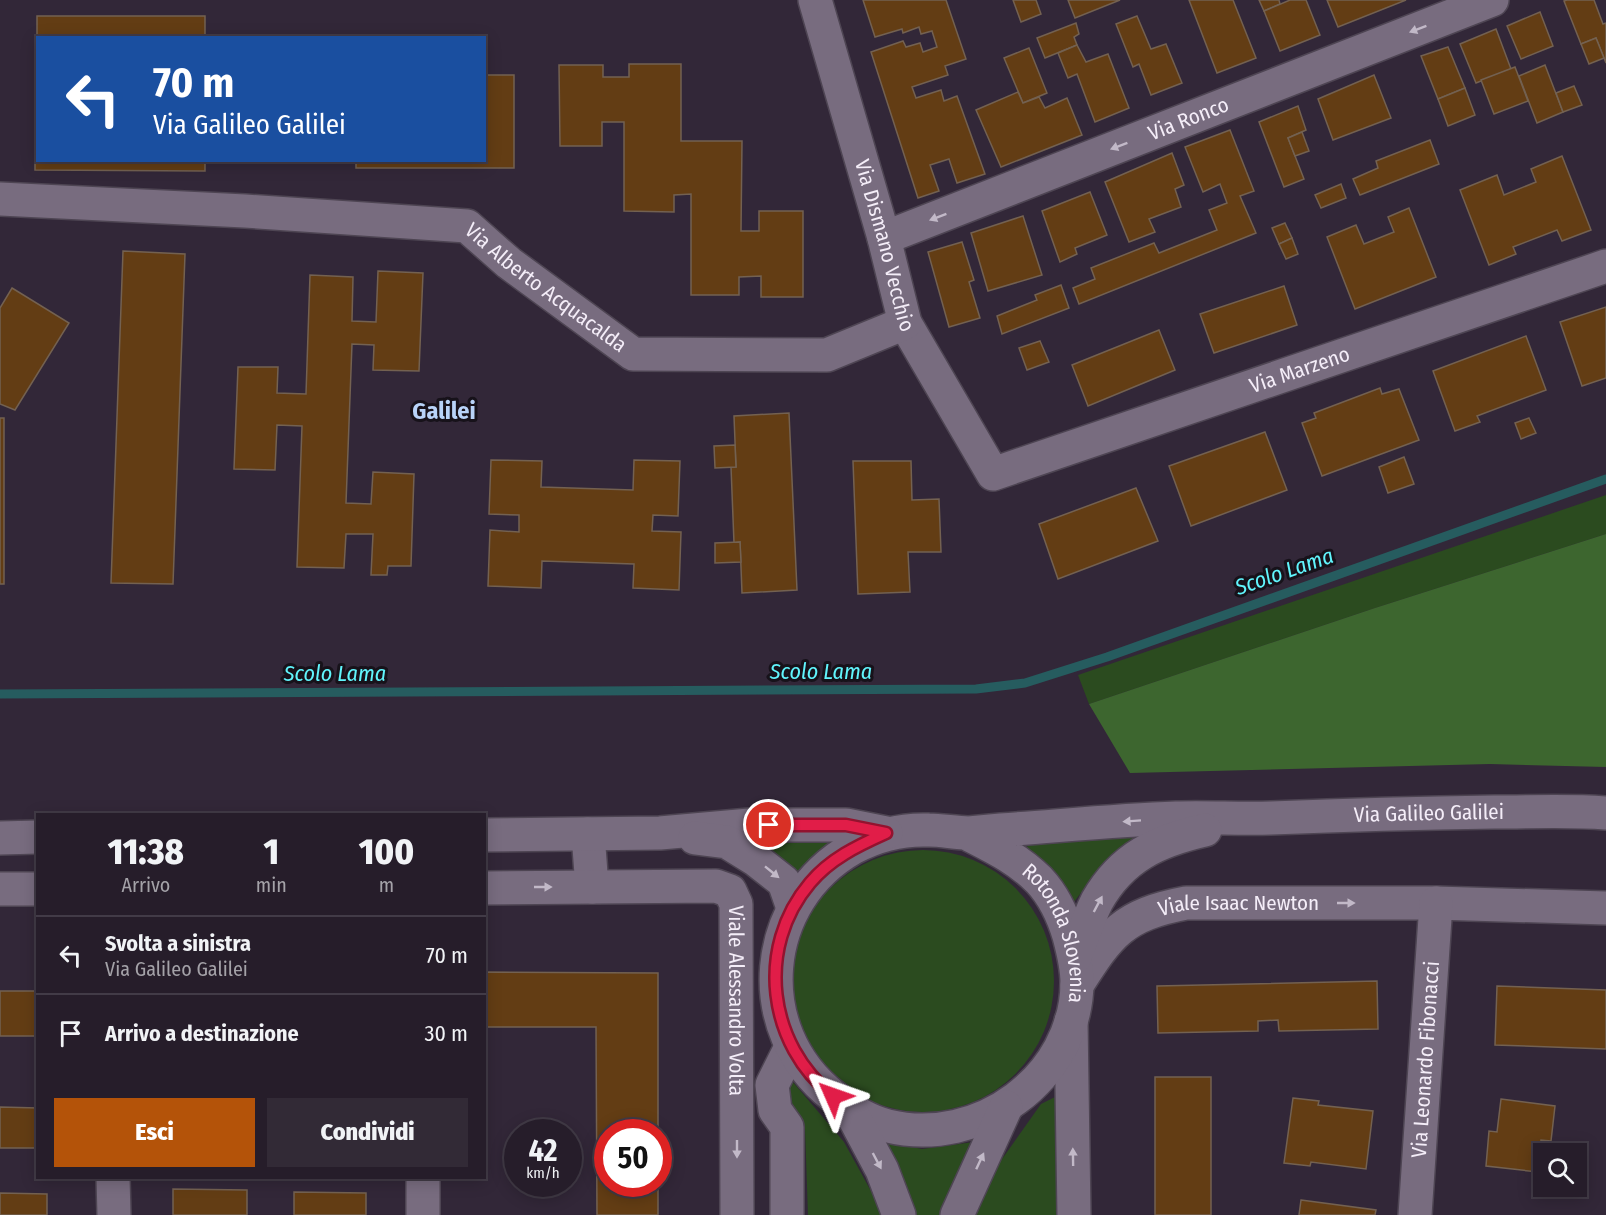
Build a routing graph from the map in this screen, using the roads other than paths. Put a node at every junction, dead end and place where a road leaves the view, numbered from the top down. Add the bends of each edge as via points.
1 (815, 0) edge
2 (1492, 0) edge
3 (1454, 7) edge
4 (0, 199) edge
5 (884, 238) junction
6 (1606, 266) edge
7 (905, 323) junction
8 (993, 474) joint
9 (1606, 813) edge
10 (1253, 819) junction
11 (660, 833) junction
12 (886, 833) junction
13 (966, 833) junction
14 (588, 834) junction
15 (486, 835) edge
16 (36, 837) edge
17 (0, 838) edge
18 (592, 887) junction
19 (486, 888) edge
20 (0, 889) edge
21 (36, 889) edge
22 (1436, 903) junction
23 (793, 908) junction
24 (1606, 908) edge
25 (1076, 971) junction
26 (775, 977) junction
27 (1071, 1021) junction
28 (736, 1026) junction
29 (790, 1047) junction
30 (1006, 1107) junction
31 (775, 1110) junction
32 (850, 1110) junction
33 (737, 1115) junction
34 (113, 1179) edge
35 (423, 1179) edge
36 (114, 1215) edge
37 (423, 1215) edge
38 (737, 1215) edge
39 (787, 1215) edge
40 (899, 1215) edge
41 (957, 1215) edge
42 (1074, 1215) edge
43 (1415, 1215) edge

1 - 5 street, Via Dismano Vecchio
2 - 3 street, Via Ronco
3 -> 5 street, Via Ronco
4 - 7 street, Via Alberto Acquacalda via 467,226 508,263 633,354 827,355
5 - 7 street, Via Dismano Vecchio
6 - 8 street, Via Marzeno
7 - 8 street, Via Dismano Vecchio
9 - 10 street, Via Galileo Galilei via 1375,813
10 -> 13 street, Via Galileo Galilei via 1177,818
25 -> 10 street, Via Galileo Galilei via 1097,902 1119,872 1141,852 1174,837
11 - 12 street via 750,825 846,825
11 - 14 street
11 -> 23 street via 727,842 784,882
12 - 13 street, Rotonda Slovenia
12 - 23 street, Rotonda Slovenia via 830,863
13 - 25 street, Rotonda Slovenia via 1010,855 1041,883 1064,918
14 - 15 street
14 - 18 street
16 - 17 street
19 -> 18 street, Viale Alessandro Volta
18 - 28 street, Viale Alessandro Volta via 716,886 730,891 736,903
20 - 21 street
22 - 24 street, Viale Isaac Newton
25 -> 22 street, Viale Isaac Newton via 1117,931 1140,915 1186,903
22 - 43 street, Via Leonardo Fibonacci
23 - 26 street, Rotonda Slovenia via 780,941
25 - 27 street, Rotonda Slovenia
26 - 28 street via 750,999
26 - 29 street, Rotonda Slovenia via 779,1013
27 - 30 street, Rotonda Slovenia via 1047,1070
42 -> 27 street
28 - 33 street, Viale Alessandro Volta
29 - 31 street, Viale Alessandro Volta via 772,1085
29 - 32 street, Rotonda Slovenia via 816,1083
30 - 32 street, Rotonda Slovenia via 969,1124 928,1130 888,1126
41 -> 30 street
31 - 33 street
31 - 39 street, Viale Alessandro Volta via 787,1127
32 -> 40 street via 882,1170
33 -> 38 street, Viale Alessandro Volta
34 - 36 street
35 - 37 street

